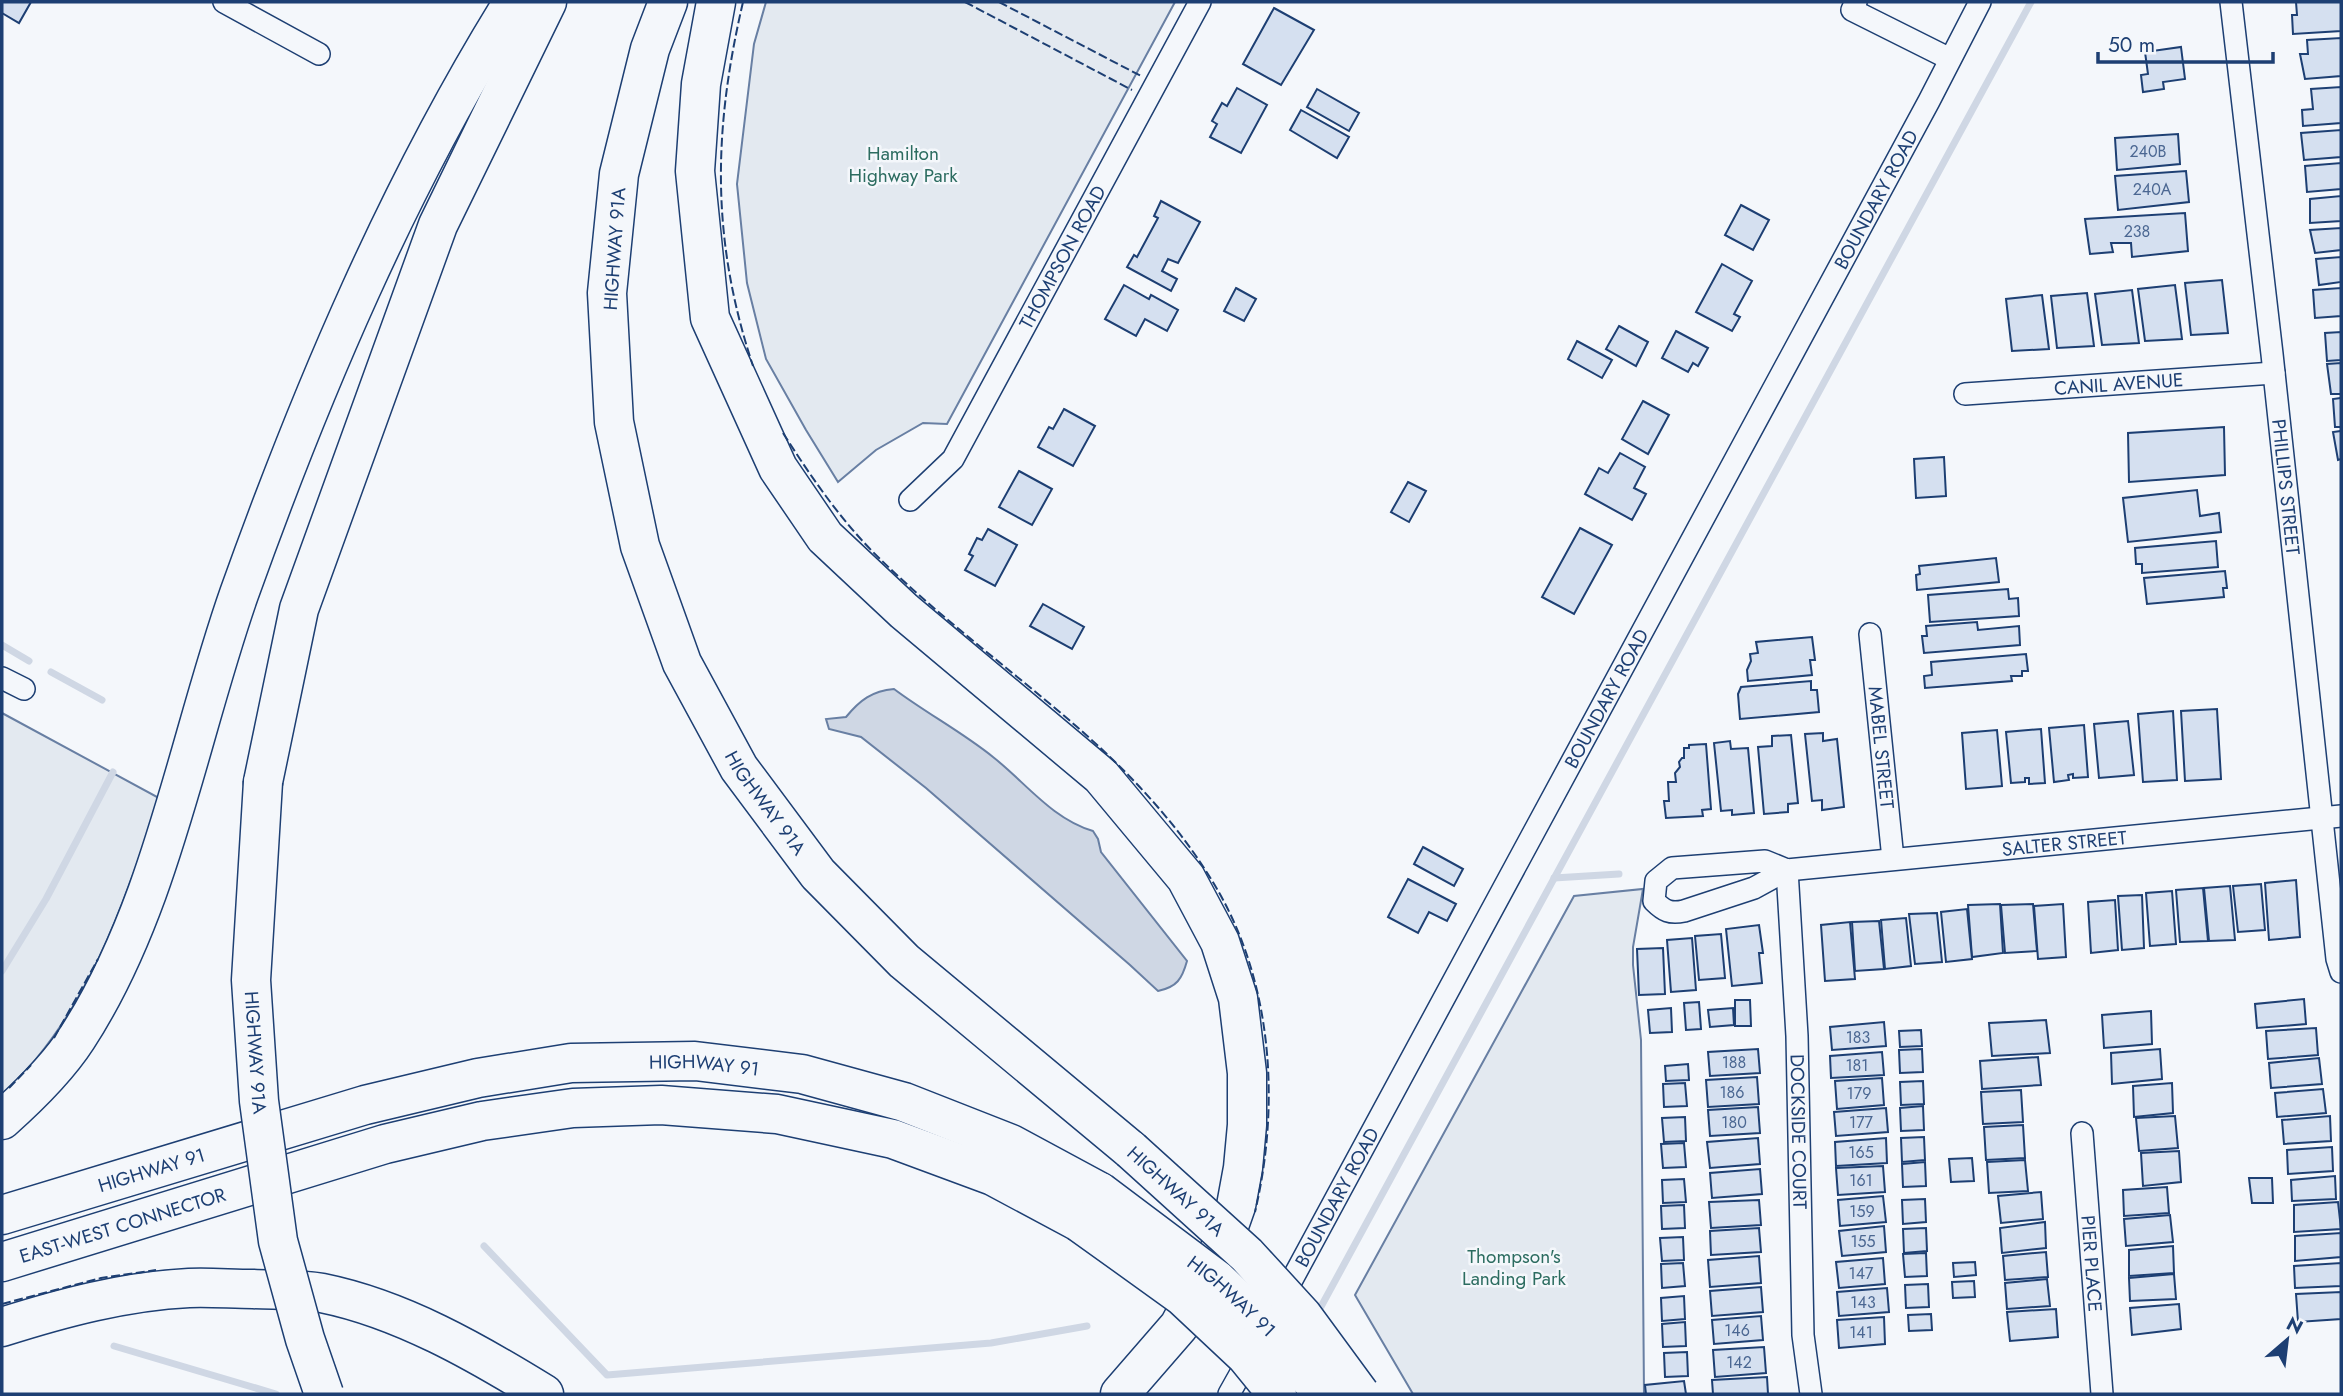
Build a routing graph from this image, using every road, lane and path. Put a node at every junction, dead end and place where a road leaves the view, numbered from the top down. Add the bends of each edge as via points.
1 (224, 2) edge
2 (513, 2) edge
3 (547, 2) edge
4 (668, 2) edge
5 (716, 2) edge
6 (1200, 2) edge
7 (1980, 2) edge
8 (2231, 2) edge
9 (1848, 5) edge
10 (319, 54) dead end
11 (1950, 59) junction
12 (2274, 373) junction
13 (1965, 394) dead end
14 (910, 500) dead end
15 (1870, 634) dead end
16 (2, 678) edge
17 (24, 689) dead end
18 (2332, 817) edge
19 (1893, 859) junction
20 (1787, 870) junction
21 (2341, 972) edge
22 (2, 1120) edge
23 (2082, 1133) dead end
24 (243, 1187) joint
25 (1090, 1207) junction
26 (2, 1215) edge
27 (2, 1262) edge
28 (2, 1327) edge
29 (324, 1394) edge
30 (544, 1394) edge
31 (1119, 1394) edge
32 (1229, 1394) edge
33 (1277, 1394) edge
34 (1322, 1394) edge
35 (1360, 1394) edge
36 (1811, 1394) edge
37 (2102, 1394) edge

1 - 10 street
2 - 22 highway via 401,204 313,399 238,597 151,881 104,993 75,1041 32,1094
3 - 29 highway, HIGHWAY 91A, bridge via 438,225 299,609 263,782 251,980 259,1101 278,1241
4 - 35 highway, HIGHWAY 91A, bridge via 650,49 619,174 607,293 614,422 640,546 682,663 739,768 818,874 904,961 1131,1150 1247,1255 1302,1315
5 - 31 highway via 701,84 695,171 710,318 779,468 825,537 904,611 1101,776 1186,878 1220,943 1238,998 1247,1073 1247,1125 1237,1206 1223,1244 1179,1326
6 - 14 street, THOMPSON ROAD via 953,459
7 - 11 street, BOUNDARY ROAD
8 - 12 street, PHILLIPS STREET
9 - 11 street
11 - 32 street, BOUNDARY ROAD
12 - 13 street, CANIL AVENUE
12 - 18 street, PHILLIPS STREET
15 - 19 street, MABEL STREET
16 - 17 street
18 - 19 street, SALTER STREET
18 - 21 street, PHILLIPS STREET
19 - 20 street, SALTER STREET
20 - 20 street, SALTER STREET via 1765,861 1672,868 1656,881 1654,901 1663,910 1684,911 1754,887
20 - 36 street, DOCKSIDE COURT via 1797,1036 1803,1335
23 - 37 street, PIER PLACE
24 - 25 highway, HIGHWAY 91 via 385,1144 482,1121 573,1108 661,1105 777,1114 893,1139
24 - 27 highway, EAST-WEST CONNECTOR
25 - 26 highway, HIGHWAY 91 via 1011,1144 904,1102 802,1074 695,1061 571,1063 478,1078 365,1105
25 - 33 highway, HIGHWAY 91, bridge via 1246,1356
25 - 34 highway, HIGHWAY 91, bridge via 1217,1280 1278,1338
28 - 30 highway via 122,1296 189,1288 321,1293 429,1331

